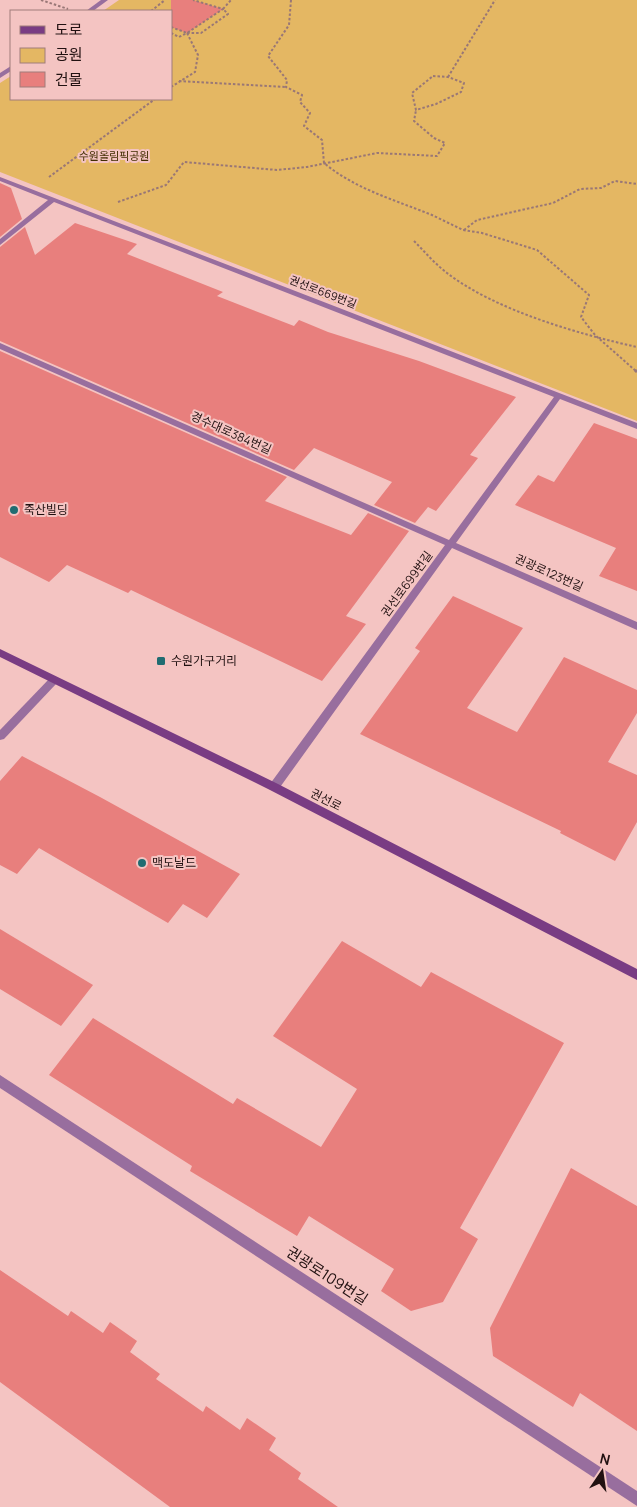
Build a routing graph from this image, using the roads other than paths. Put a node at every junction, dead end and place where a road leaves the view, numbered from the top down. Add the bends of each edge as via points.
1 (105, 0) edge
2 (91, 10) edge
3 (0, 179) edge
4 (52, 200) junction
5 (0, 243) edge
6 (0, 346) edge
7 (559, 395) junction
8 (637, 426) edge
9 (451, 543) junction
10 (637, 626) edge
11 (0, 654) edge
12 (53, 681) junction
13 (0, 736) edge
14 (274, 787) junction
15 (637, 975) edge
16 (0, 1081) edge
17 (637, 1499) edge

1 - 2 street
3 - 4 street, 권선로669번길
4 - 5 street
4 - 7 street, 권선로669번길
6 - 9 street, 경수대로384번길
7 - 8 street, 권선로669번길
7 - 9 street, 권선로699번길
9 - 10 street, 권광로123번길
9 - 14 street, 권선로699번길
11 - 12 street, 권선로
12 - 13 street
12 - 14 street, 권선로
14 - 15 street, 권선로
16 - 17 street, 권광로109번길

